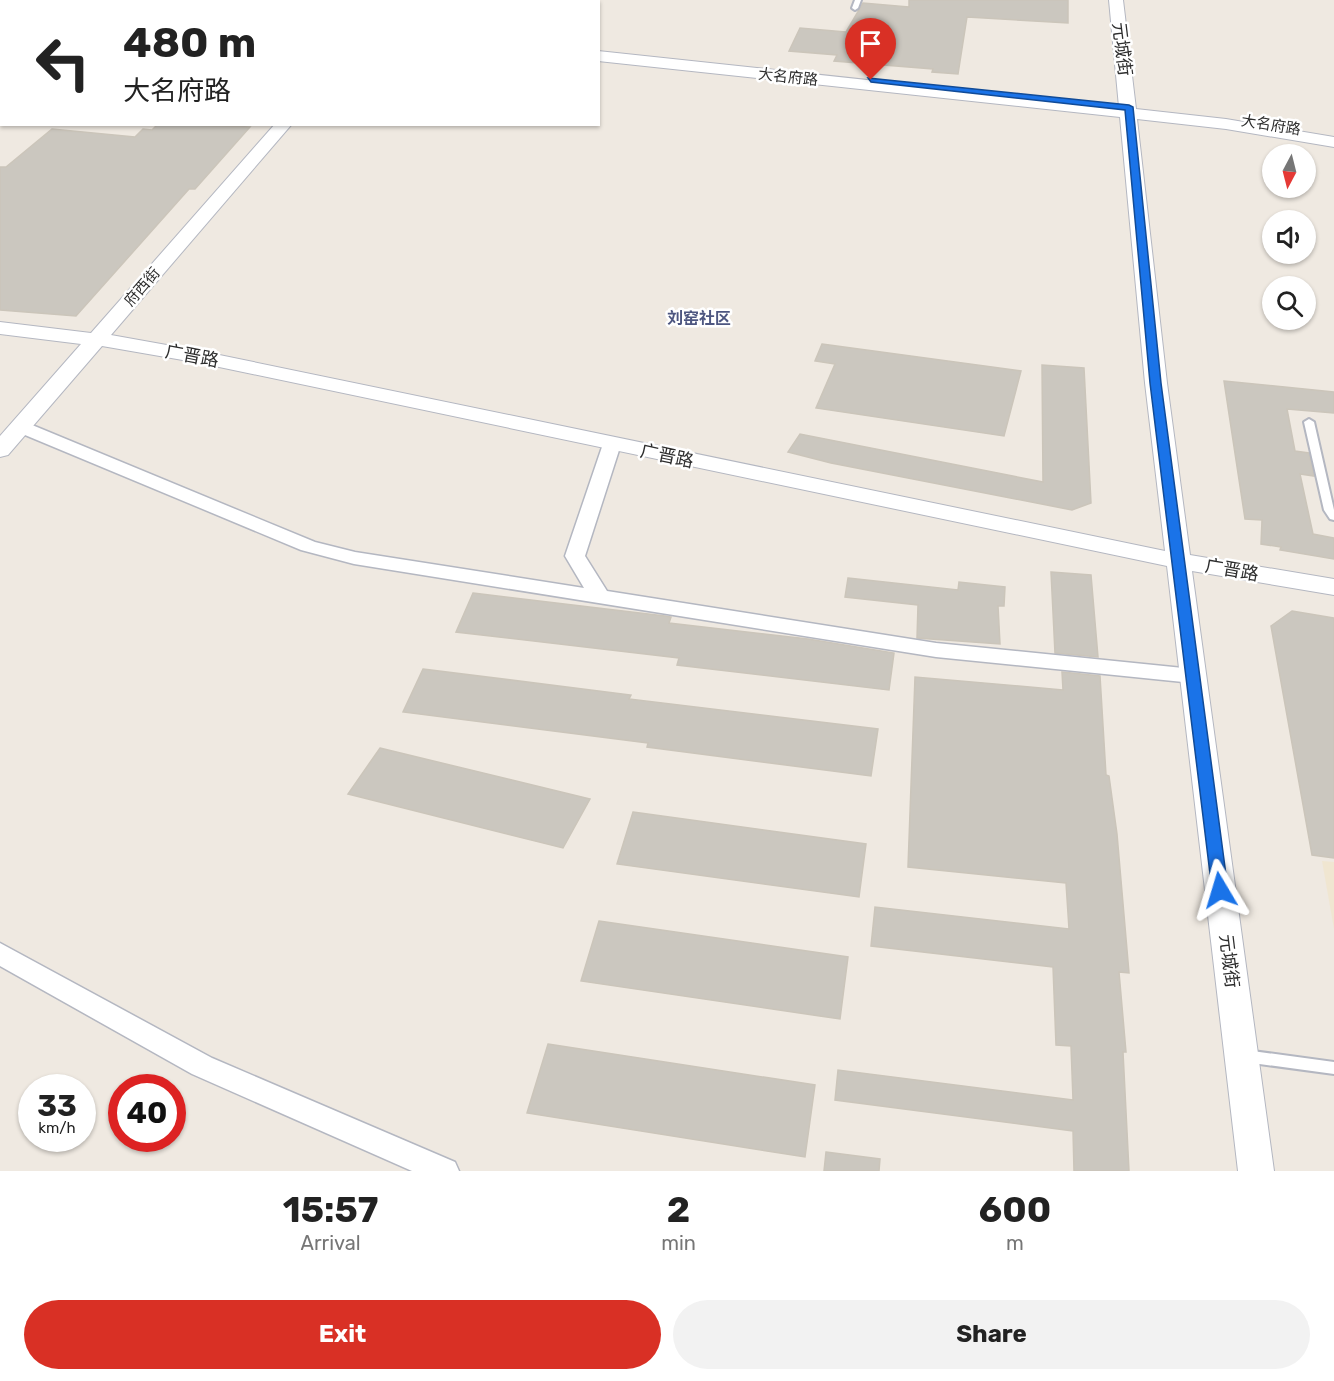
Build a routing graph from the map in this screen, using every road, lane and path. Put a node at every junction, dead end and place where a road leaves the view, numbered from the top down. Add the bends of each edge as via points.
1 (858, 0) edge
2 (1116, 0) edge
3 (855, 9) dead end
4 (600, 51) edge
5 (600, 56) edge
6 (1129, 110) junction
7 (282, 126) edge
8 (1334, 135) edge
9 (1334, 142) edge
10 (0, 328) edge
11 (96, 339) junction
12 (1309, 422) dead end
13 (21, 426) junction
14 (612, 444) junction
15 (0, 450) edge
16 (1334, 517) edge
17 (1178, 561) junction
18 (1334, 587) edge
19 (599, 597) junction
20 (1193, 676) junction
21 (0, 953) edge
22 (1241, 1056) junction
23 (1334, 1068) edge
24 (444, 1171) edge
25 (1256, 1171) edge

1 - 3 lane
2 - 6 street, 元城街
4 - 6 street, 大名府路
5 - 6 street, 大名府路
6 - 8 street, 大名府路 via 1228,118
6 - 9 street, 大名府路
6 - 17 street, 元城街
7 - 11 street, 府西街
10 - 11 street, 广晋路
11 - 13 street, 府西街
11 - 14 street, 广晋路 via 200,357
12 - 16 lane via 1329,510
13 - 15 street, 府西街
13 - 19 street via 308,546 354,558
14 - 17 street, 广晋路
14 - 19 street via 576,556
17 - 18 street, 广晋路
17 - 20 street, 元城街
19 - 20 street via 936,650
20 - 22 street, 元城街
21 - 24 street via 202,1066
22 - 23 lane
22 - 25 street, 元城街

